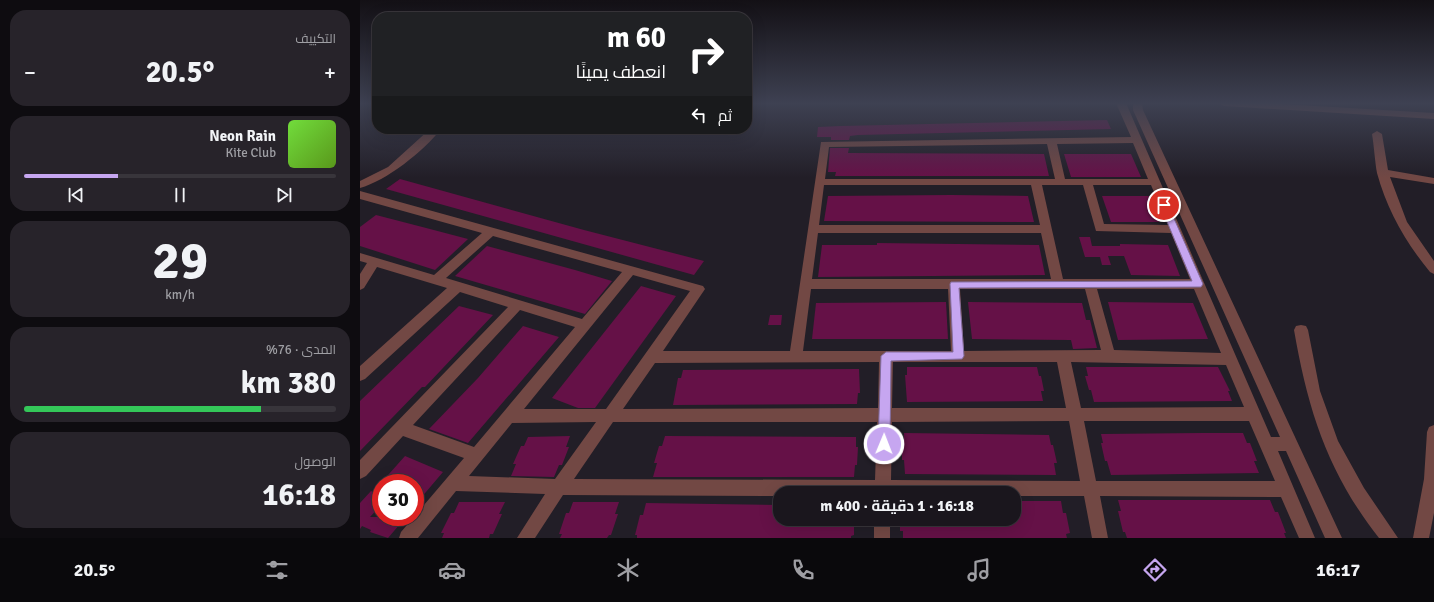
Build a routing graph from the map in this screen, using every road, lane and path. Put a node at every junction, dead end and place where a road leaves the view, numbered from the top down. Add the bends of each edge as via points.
1 (1131, 128) edge
2 (1146, 128) edge
3 (430, 134) edge
4 (1377, 134) dead end
5 (1136, 140) junction
6 (1051, 141) junction
7 (1382, 172) junction
8 (1434, 181) edge
9 (819, 182) junction
10 (1036, 182) junction
11 (1061, 182) junction
12 (1087, 182) junction
13 (1154, 182) junction
14 (360, 185) edge
15 (360, 196) edge
16 (1169, 217) junction
17 (1187, 217) junction
18 (813, 229) junction
19 (1046, 229) junction
20 (1174, 229) junction
21 (492, 231) junction
22 (360, 257) edge
23 (374, 261) junction
24 (1434, 268) edge
25 (631, 270) junction
26 (437, 279) junction
27 (806, 284) junction
28 (954, 284) junction
29 (1058, 284) junction
30 (1090, 284) junction
31 (1198, 284) junction
32 (360, 285) edge
33 (458, 286) junction
34 (518, 304) junction
35 (585, 325) junction
36 (1301, 330) dead end
37 (796, 356) junction
38 (886, 356) junction
39 (958, 356) junction
40 (1063, 356) junction
41 (1109, 356) junction
42 (652, 357) junction
43 (1230, 359) junction
44 (360, 375) edge
45 (1075, 414) junction
46 (1254, 414) junction
47 (885, 415) junction
48 (510, 416) junction
49 (609, 416) junction
50 (401, 428) junction
51 (1434, 432) edge
52 (1267, 444) junction
53 (1291, 444) junction
54 (476, 455) junction
55 (360, 471) edge
56 (453, 483) junction
57 (883, 486) edge
58 (559, 487) junction
59 (1090, 488) junction
60 (773, 489) edge
61 (1021, 489) edge
62 (1286, 489) junction
63 (882, 526) edge
64 (408, 538) edge
65 (525, 538) edge
66 (882, 538) edge
67 (1100, 538) edge
68 (1307, 538) edge
69 (1334, 538) edge
70 (1390, 538) edge
71 (1421, 538) edge

1 - 5 street
2 - 17 street
3 - 14 street via 385,173
4 - 7 street
5 - 6 street
5 - 13 street
6 - 9 street via 824,144
6 - 11 street
7 - 8 street
7 - 24 street via 1392,205
9 - 10 street
9 - 18 street
10 - 11 street
10 - 19 street
11 - 12 street
12 - 13 street
12 - 20 street via 1100,228
13 - 16 street
15 - 21 street
16 - 17 street
16 - 20 street
17 - 53 street
18 - 19 street
18 - 27 street
19 - 29 street
20 - 31 street
21 - 25 street
21 - 26 street
22 - 23 street
23 - 26 street
23 - 32 street
25 - 35 street
25 - 42 street via 699,289
26 - 33 street
27 - 28 street
27 - 37 street
28 - 29 street
28 - 39 street
29 - 30 street
30 - 31 street
30 - 41 street
31 - 43 street
33 - 34 street
33 - 44 street
34 - 35 street
34 - 50 street
35 - 48 street
36 - 70 street via 1318,410 1332,444 1370,514
37 - 38 street
37 - 42 street
38 - 39 street
38 - 47 street
39 - 40 street
40 - 41 street
40 - 45 street
41 - 43 street
42 - 49 street
43 - 46 street
45 - 46 street
45 - 47 street
45 - 59 street
46 - 52 street
47 - 49 street
47 - 57 street
48 - 49 street
48 - 54 street
49 - 58 street
50 - 54 street
50 - 55 street
51 - 71 street via 1430,494
52 - 53 street
52 - 62 street
53 - 69 street
54 - 56 street
56 - 58 street
56 - 64 street
58 - 60 street
58 - 65 street
59 - 61 street
59 - 62 street
59 - 67 street
62 - 68 street
63 - 66 street

